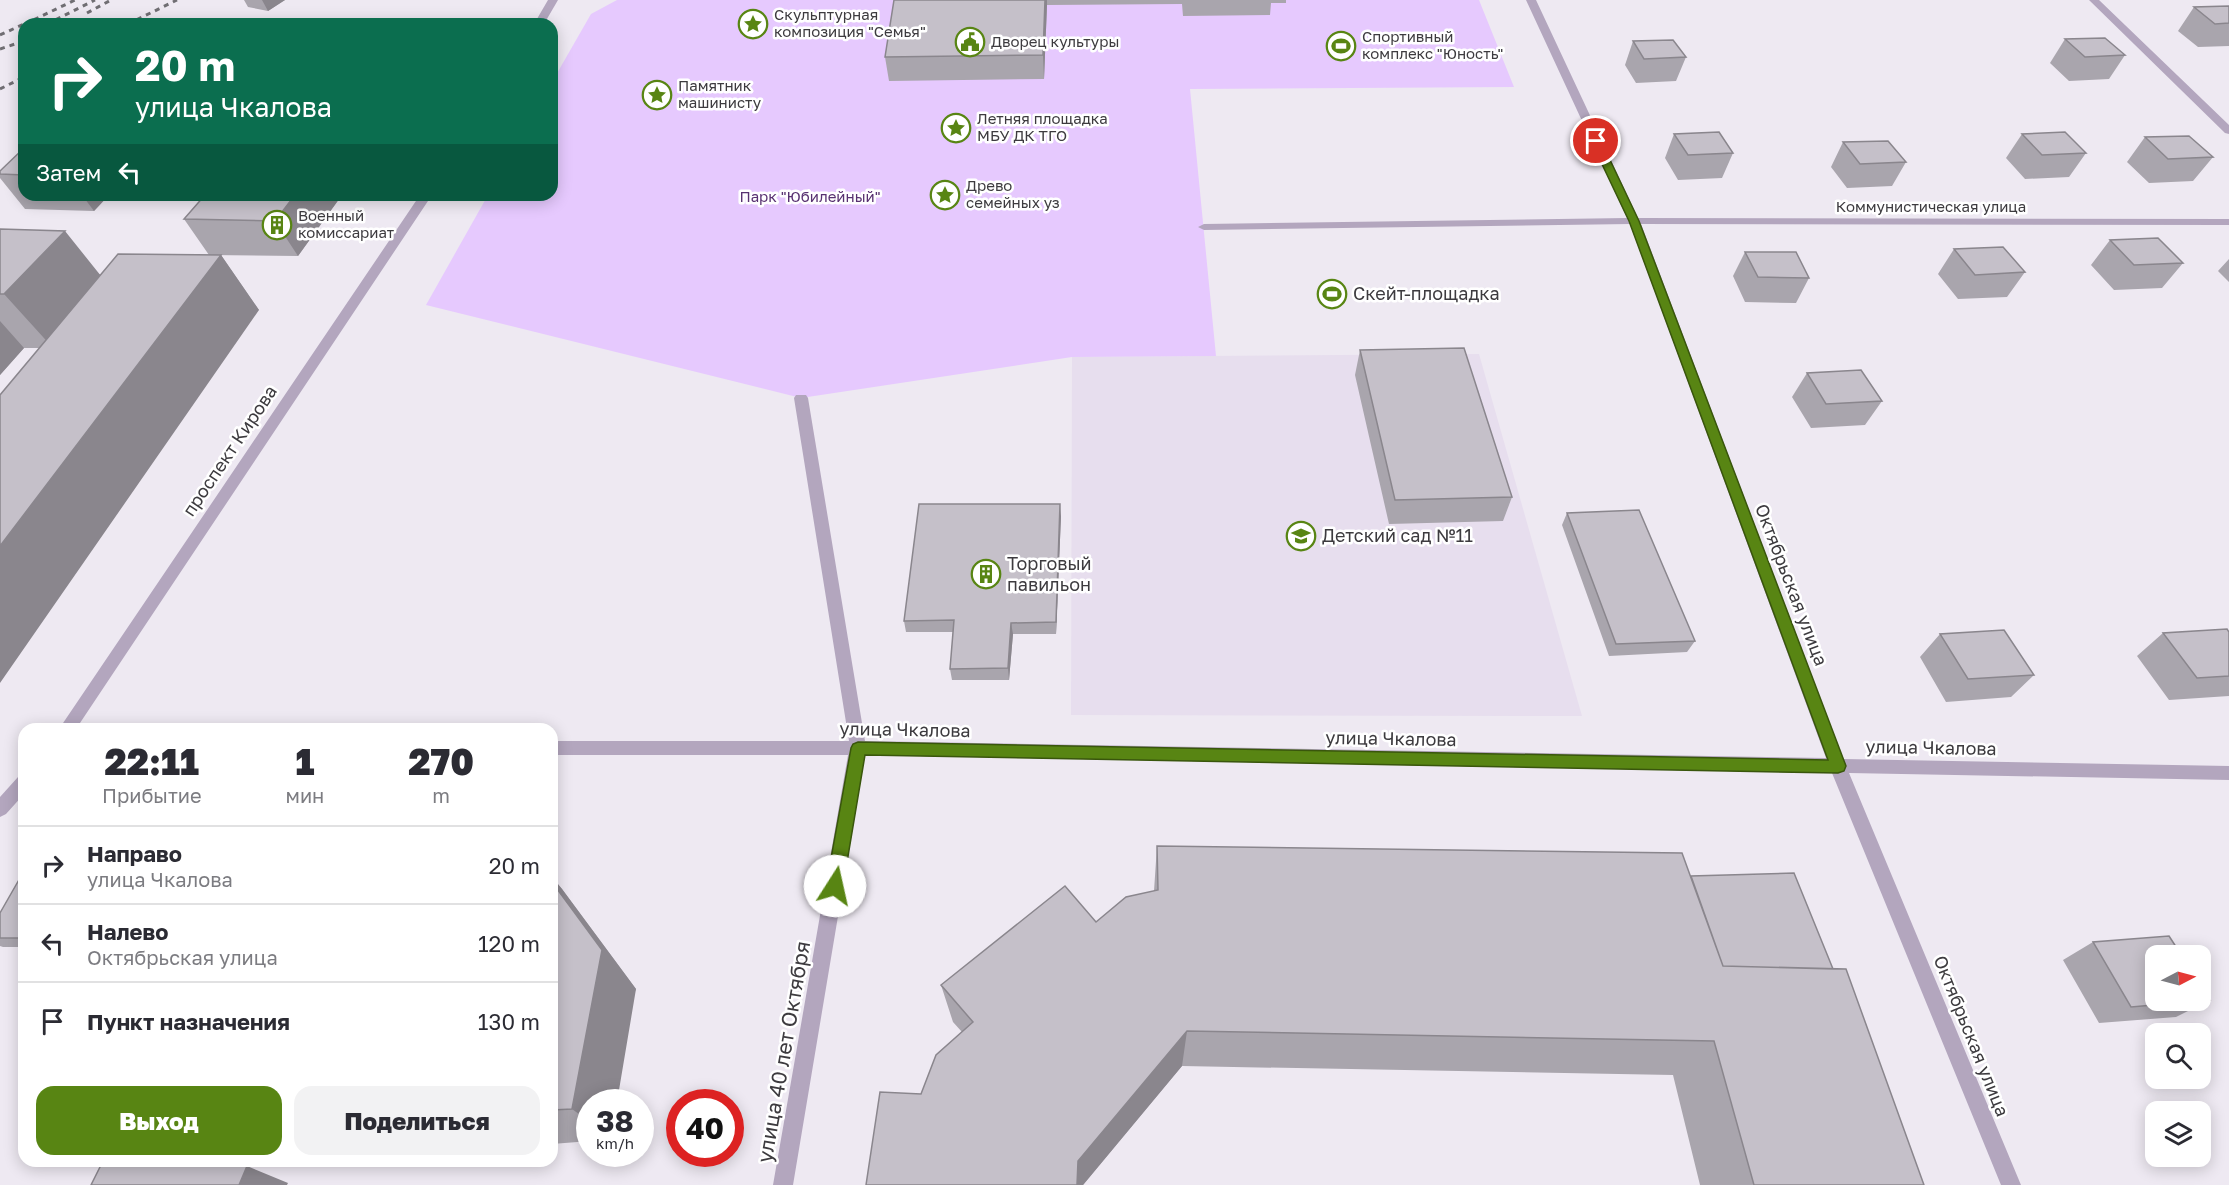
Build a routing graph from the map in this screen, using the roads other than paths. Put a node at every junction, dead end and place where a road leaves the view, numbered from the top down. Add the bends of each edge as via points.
1 (553, 0) edge
2 (1531, 0) edge
3 (2094, 0) edge
4 (542, 18) edge
5 (2229, 131) edge
6 (422, 201) edge
7 (1634, 221) junction
8 (2229, 222) edge
9 (1204, 227) dead end
10 (801, 398) dead end
11 (71, 723) edge
12 (558, 747) edge
13 (858, 748) junction
14 (1838, 766) junction
15 (2229, 773) edge
16 (18, 789) edge
17 (0, 809) edge
18 (783, 1185) edge
19 (2011, 1185) edge

1 - 4 street
2 - 7 street, Октябрьская улица
3 - 5 street
6 - 11 street, проспект Кирова
7 - 8 street, Коммунистическая улица
7 - 9 street, Коммунистическая улица
7 - 14 street, Октябрьская улица
10 - 13 street, улица 40 лет Октября
12 - 13 street, улица Чкалова
13 - 14 street, улица Чкалова
13 - 18 street, улица 40 лет Октября
14 - 15 street, улица Чкалова
14 - 19 street, Октябрьская улица
16 - 17 street

